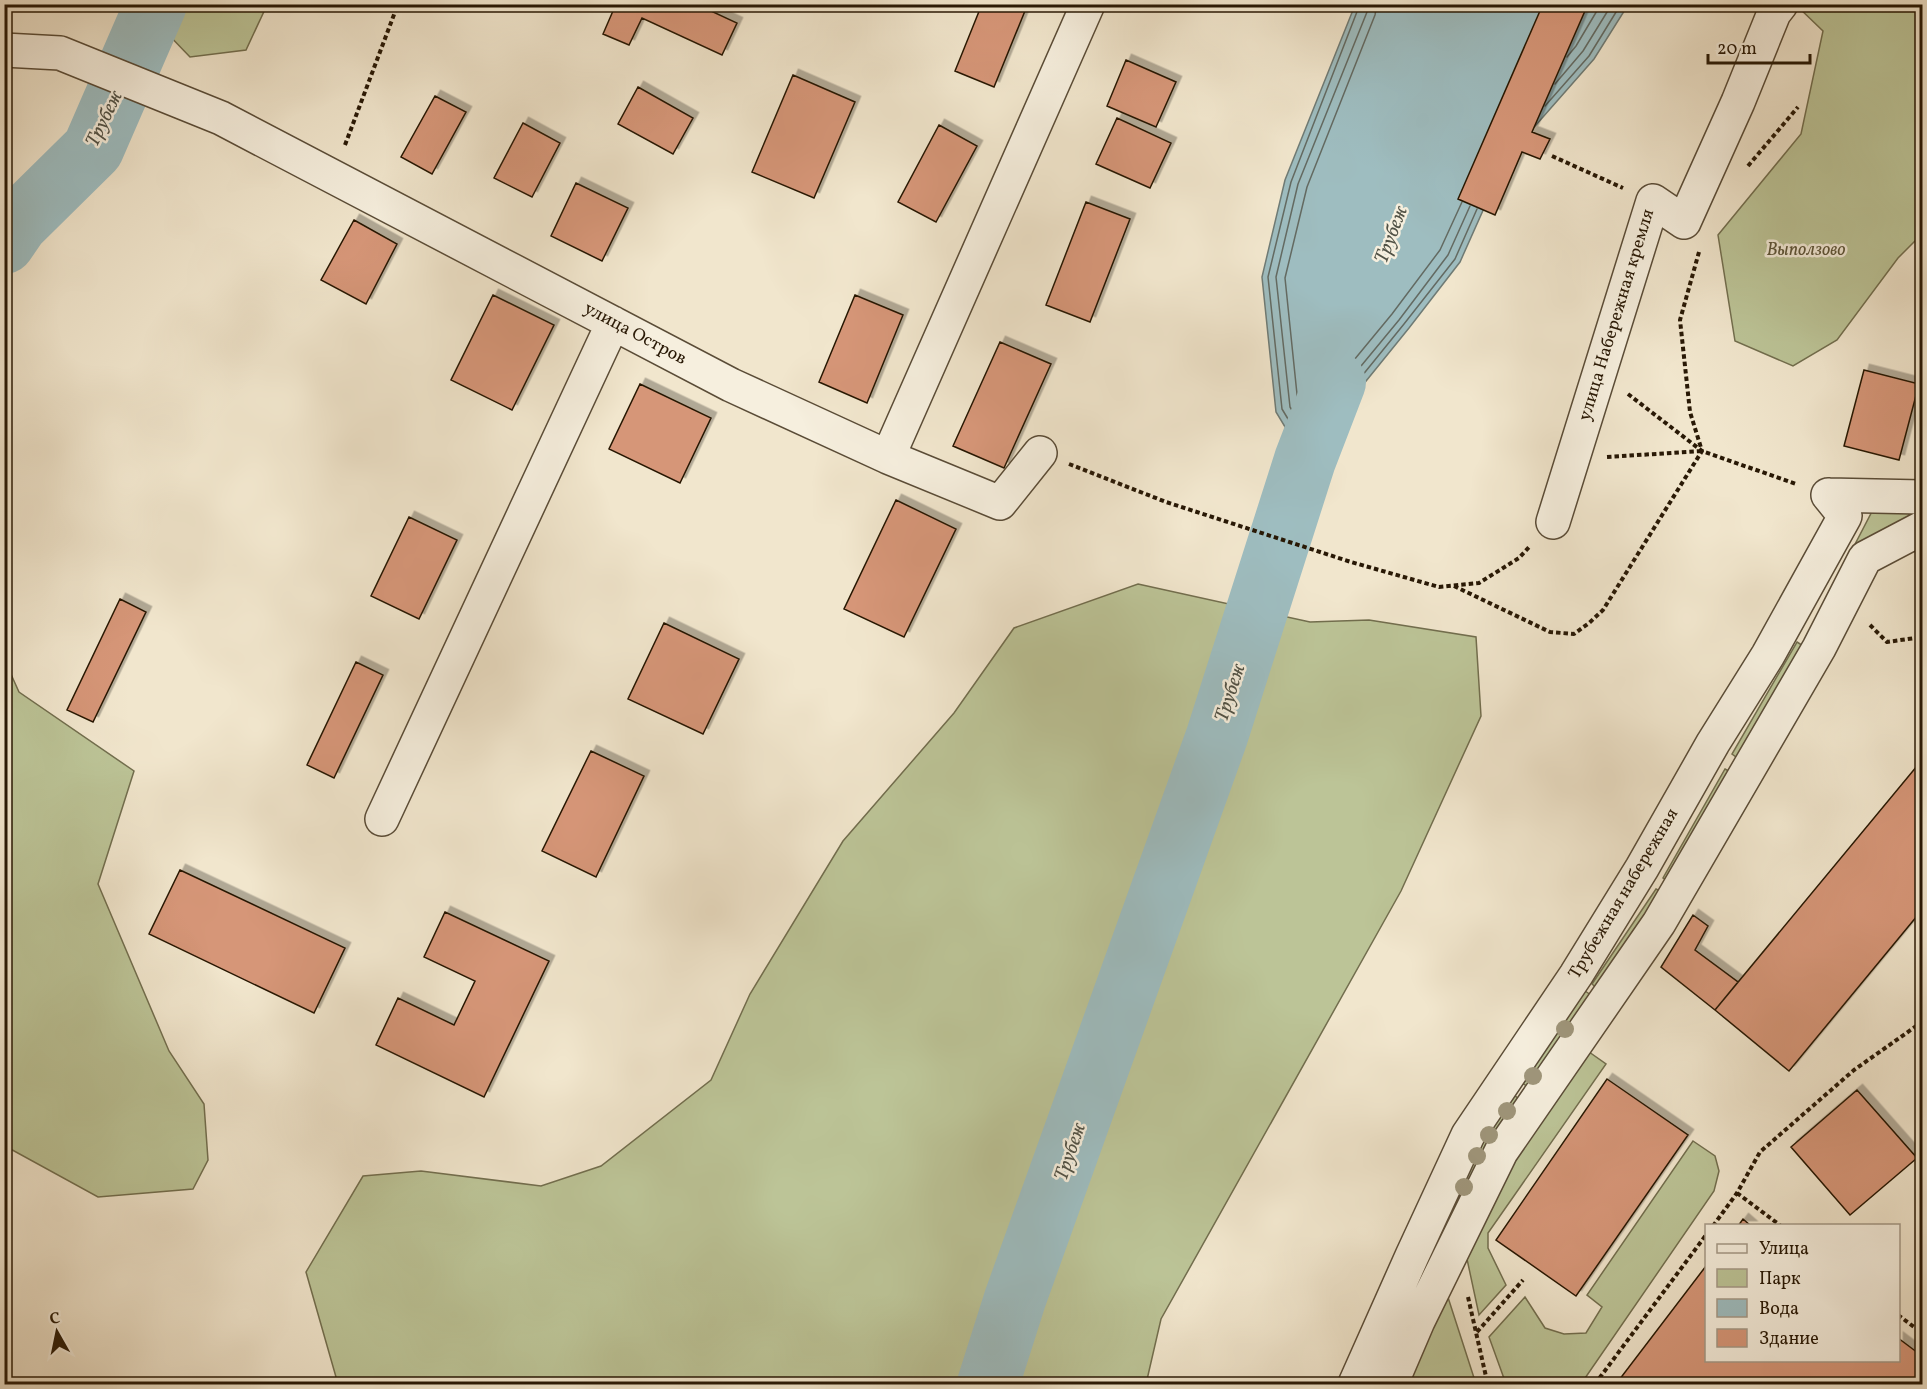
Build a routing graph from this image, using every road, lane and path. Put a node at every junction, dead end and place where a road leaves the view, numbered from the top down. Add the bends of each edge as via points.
1 (398, 4) edge
2 (1088, 4) edge
3 (1781, 4) edge
4 (4, 50) edge
5 (1798, 107) dead end
6 (1745, 169) dead end
7 (333, 177) junction
8 (1699, 252) dead end
9 (613, 323) junction
10 (1702, 451) junction
11 (1040, 453) joint
12 (888, 457) junction
13 (1828, 495) junction
14 (1923, 497) edge
15 (1553, 522) dead end
16 (1923, 528) edge
17 (1351, 562) dead end
18 (1453, 586) dead end
19 (382, 819) dead end
20 (1923, 1022) edge
21 (1737, 1192) junction
22 (1714, 1224) edge
23 (1778, 1224) edge
24 (1705, 1238) edge
25 (1456, 1244) junction
26 (1523, 1280) dead end
27 (1900, 1316) edge
28 (1476, 1333) junction
29 (1923, 1333) edge
30 (1355, 1384) edge
31 (1391, 1384) edge
32 (1490, 1384) edge
33 (1595, 1384) edge

1 - 7 path
2 - 12 street
3 - 15 street, улица Набережная кремля via 1684,222 1653,201
4 - 7 street, улица Остров via 60,53 221,118
5 - 6 path
7 - 9 street, улица Остров
8 - 10 path via 1680,320 1690,412
9 - 12 street, улица Остров via 731,385
9 - 19 street
10 - 13 path
10 - 18 path via 1603,610 1574,634 1550,632
11 - 12 street, улица Остров via 1000,503
11 - 17 path via 1166,502
13 - 14 street
13 - 30 street, Трубежная набережная via 1845,516 1642,868 1576,975 1468,1135
16 - 25 street via 1865,558 1819,648 1659,922 1501,1152
20 - 21 path via 1854,1070 1760,1152
21 - 22 path
21 - 23 path
24 - 33 path
25 - 28 path
25 - 31 street
26 - 28 path
27 - 29 path
28 - 32 path

